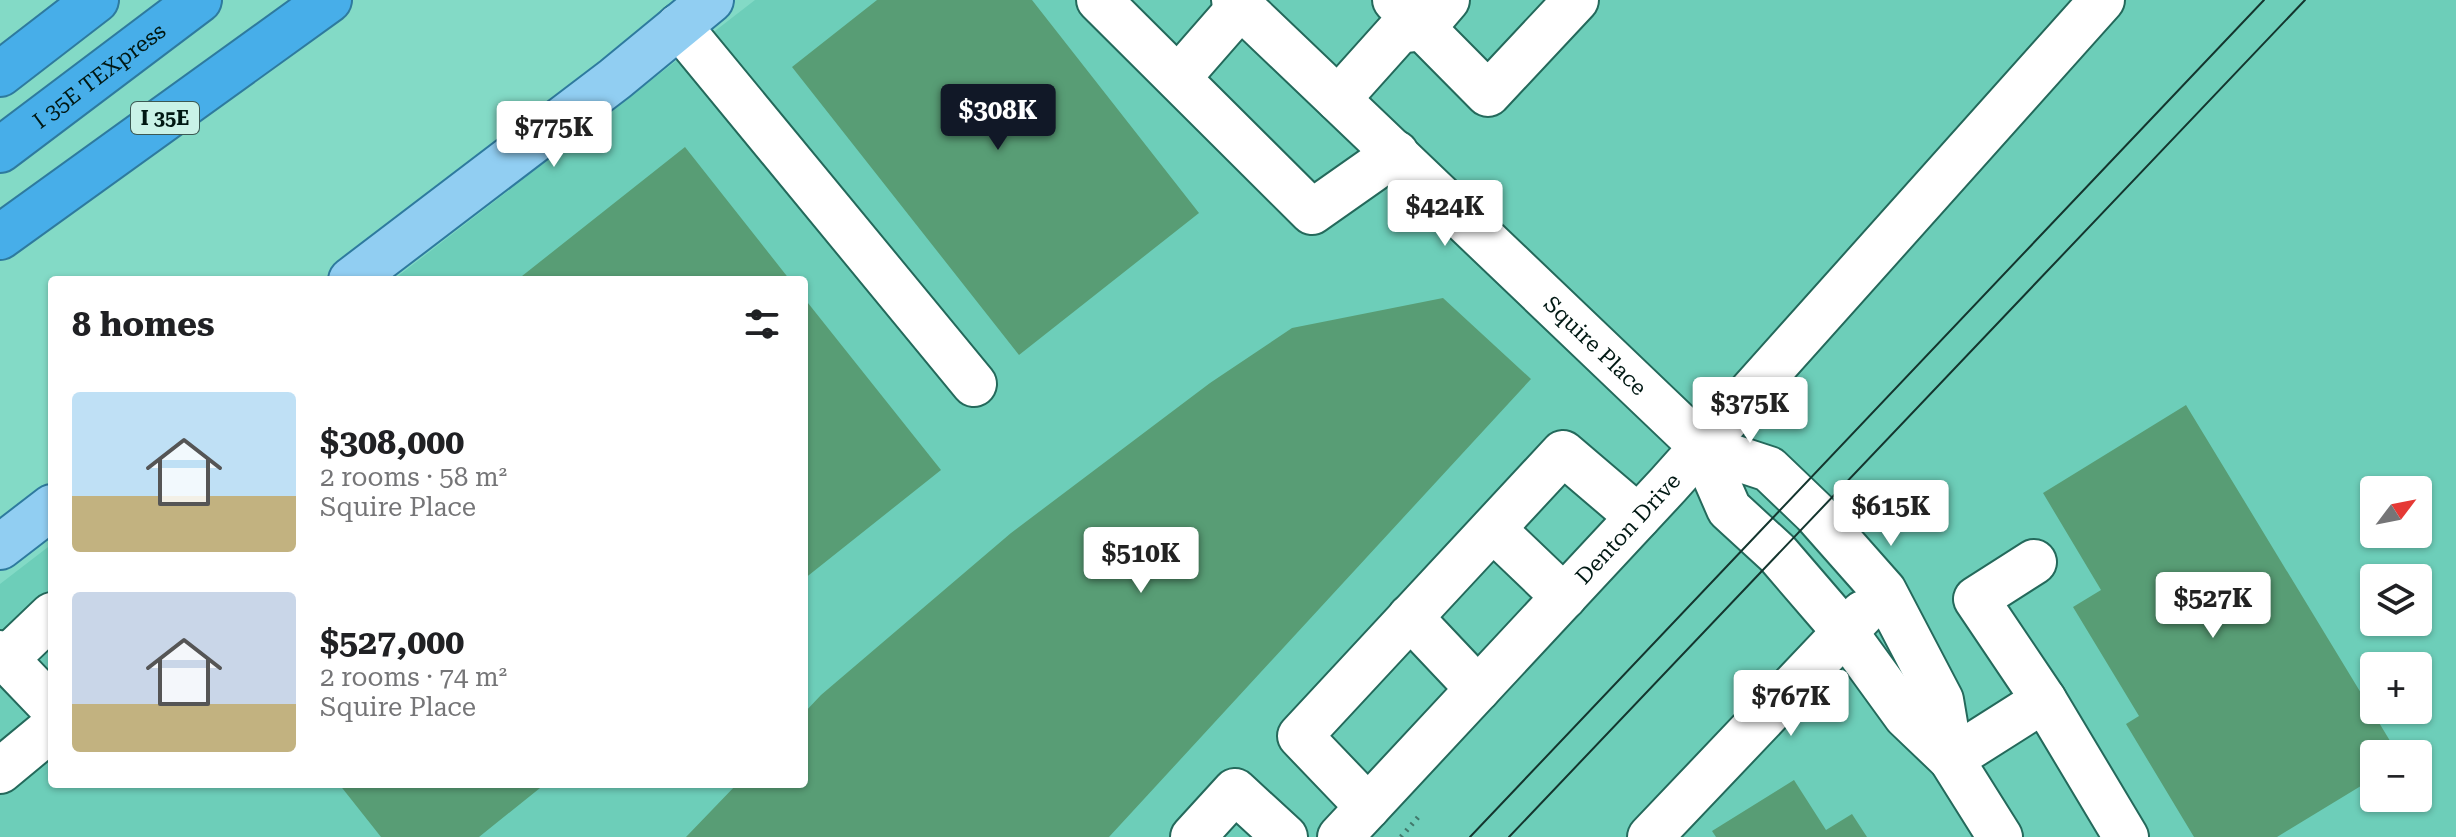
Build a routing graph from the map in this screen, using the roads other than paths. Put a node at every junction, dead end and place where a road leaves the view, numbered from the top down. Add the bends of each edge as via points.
1 (96, 0) edge
2 (199, 0) edge
3 (329, 0) edge
4 (1099, 0) edge
5 (1576, 0) edge
6 (2102, 0) edge
7 (1238, 3) edge
8 (1422, 9) edge
9 (695, 13) edge
10 (0, 74) edge
11 (1178, 78) junction
12 (1338, 99) junction
13 (0, 150) edge
14 (1396, 153) junction
15 (0, 237) edge
16 (356, 276) edge
17 (974, 384) dead end
18 (1702, 447) junction
19 (1638, 517) junction
20 (46, 522) edge
21 (1493, 529) junction
22 (0, 547) edge
23 (2034, 562) dead end
24 (1884, 591) junction
25 (1564, 597) junction
26 (1410, 617) junction
27 (48, 618) edge
28 (1845, 632) junction
29 (3, 656) edge
30 (1478, 689) junction
31 (2044, 700) junction
32 (48, 703) edge
33 (48, 731) edge
34 (1951, 759) junction
35 (0, 771) edge
36 (1354, 822) edge
37 (1193, 837) edge
38 (1285, 837) edge
39 (1650, 837) edge
40 (2000, 837) edge
41 (2126, 837) edge

1 - 10 highway
2 - 13 highway, I 35E TEXpress
3 - 15 highway, I 35E
4 - 11 street
5 - 8 street via 1488,94
6 - 18 street, Denton Drive
7 - 11 street
7 - 12 street, Squire Place
8 - 12 street
9 - 16 main road
9 - 17 street
11 - 14 street via 1312,212
12 - 14 street, Squire Place
14 - 18 street, Squire Place
18 - 19 street, Denton Drive
18 - 24 street via 1769,469
18 - 28 street, Squire Place via 1729,509 1777,553
19 - 21 street via 1563,453
19 - 25 street, Denton Drive
20 - 22 main road
21 - 25 street
21 - 26 street
23 - 31 street via 1976,599
24 - 28 street
24 - 34 street via 1941,700
25 - 30 street, Denton Drive
26 - 30 street
26 - 36 street via 1300,736
27 - 29 street
28 - 34 street, Squire Place via 1906,716
28 - 39 street
29 - 32 street
30 - 36 street, Denton Drive
31 - 34 street
31 - 41 street
33 - 35 street
34 - 40 street, Squire Place
37 - 38 street via 1235,791

